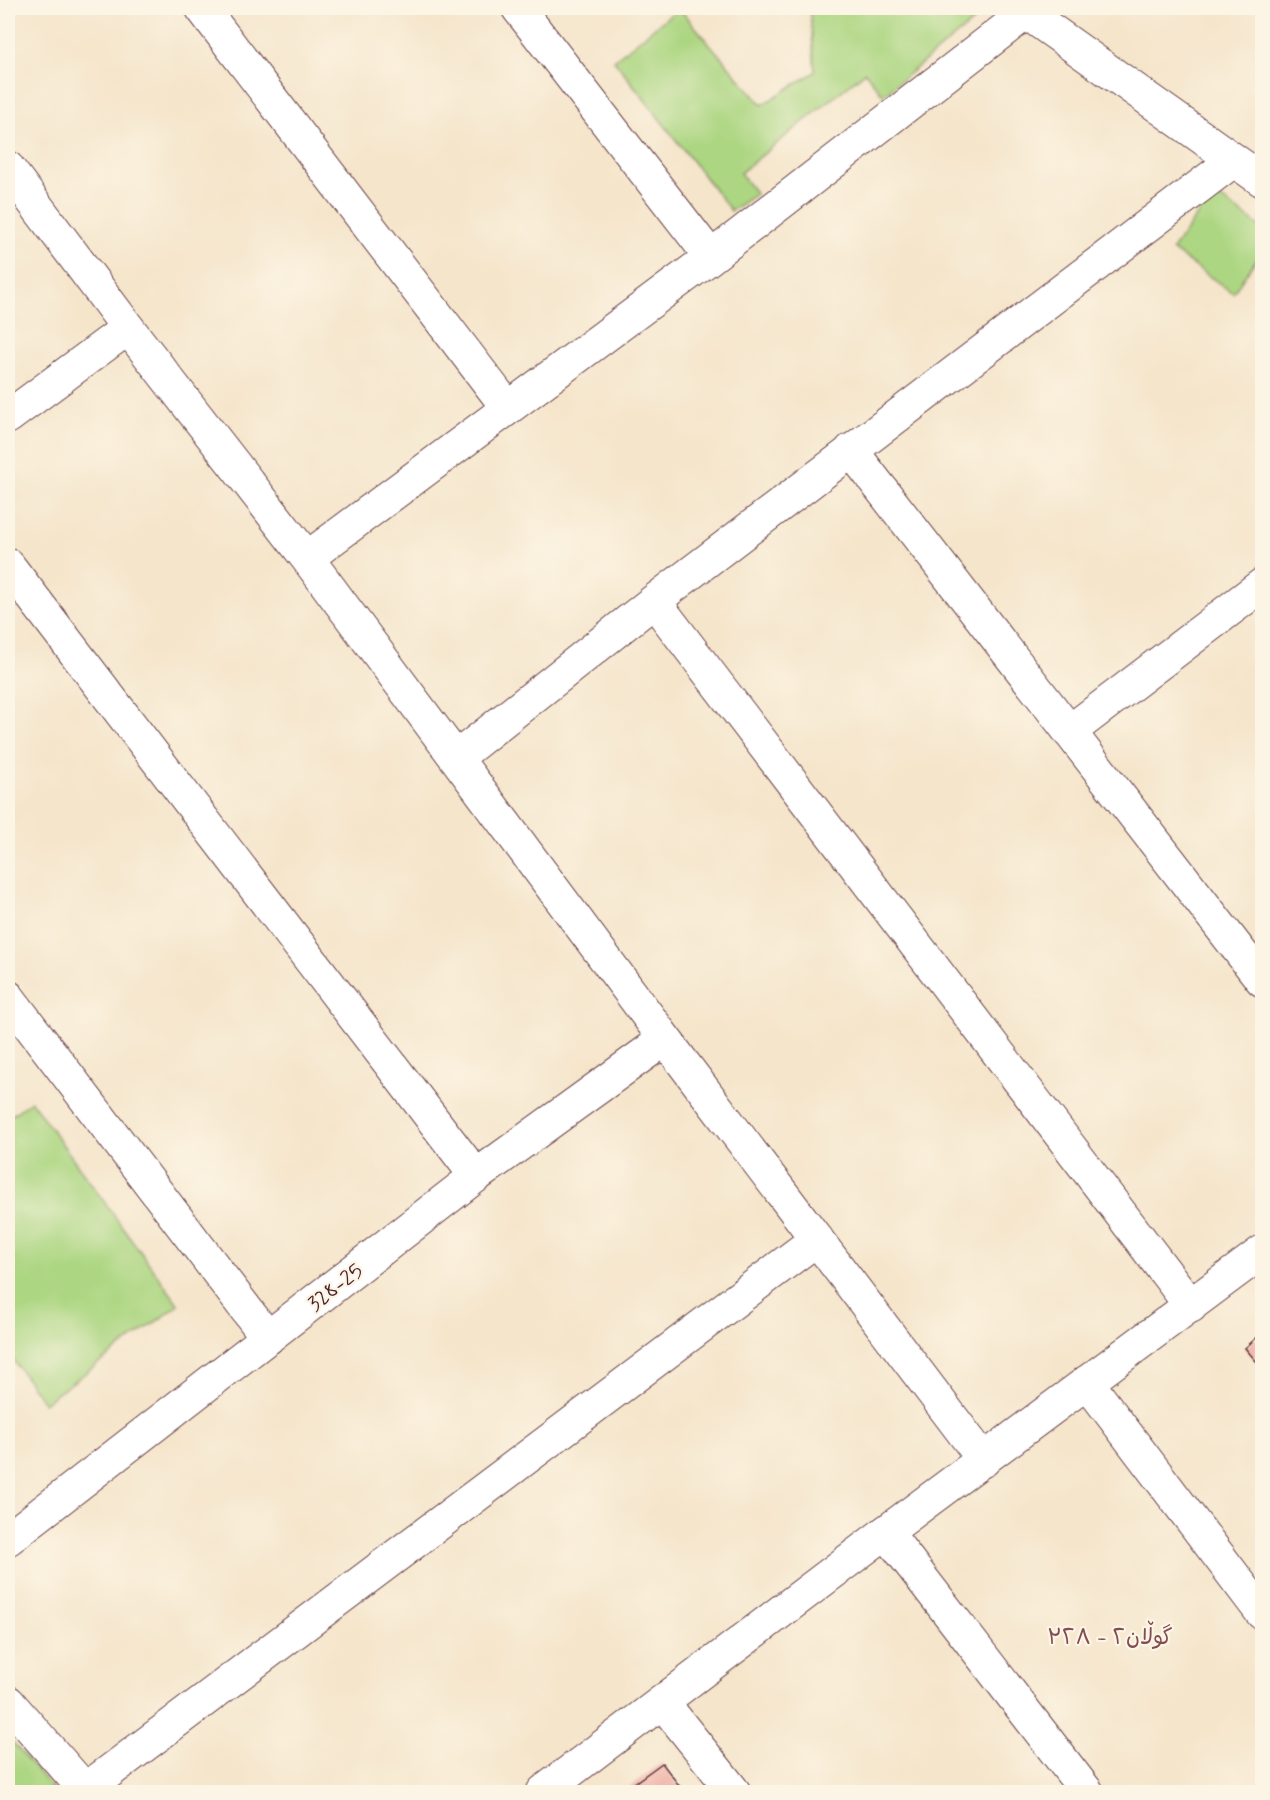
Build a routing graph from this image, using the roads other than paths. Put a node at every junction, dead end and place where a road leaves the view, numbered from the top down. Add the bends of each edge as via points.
1 (202, 8) edge
2 (518, 8) edge
3 (1024, 10) edge
4 (1234, 160) junction
5 (8, 168) edge
6 (1263, 180) edge
7 (711, 257) junction
8 (128, 328) junction
9 (508, 408) junction
10 (8, 417) edge
11 (851, 450) junction
12 (307, 558) junction
13 (8, 565) edge
14 (1263, 585) edge
15 (654, 601) junction
16 (1070, 732) junction
17 (456, 758) junction
18 (1263, 980) edge
19 (8, 997) edge
20 (665, 1039) junction
21 (477, 1176) junction
22 (817, 1239) junction
23 (1263, 1252) edge
24 (1191, 1306) junction
25 (268, 1338) junction
26 (1087, 1382) junction
27 (984, 1460) junction
28 (886, 1532) junction
29 (8, 1539) edge
30 (1261, 1607) edge
31 (8, 1702) edge
32 (663, 1703) junction
33 (86, 1791) edge
34 (543, 1792) edge
35 (734, 1792) edge
36 (1087, 1792) edge

1 - 9 street
2 - 7 street
3 - 4 street
3 - 7 street
4 - 6 street
4 - 11 street
5 - 8 street
7 - 9 street
8 - 10 street
8 - 12 street
9 - 12 street
11 - 15 street
11 - 16 street
12 - 17 street
13 - 21 street
14 - 16 street
15 - 17 street
15 - 24 street
16 - 18 street
17 - 20 street
19 - 25 street
20 - 21 street, 328-25
20 - 22 street
21 - 25 street, 328-25
22 - 27 street
22 - 33 street
23 - 24 street
24 - 26 street
25 - 29 street, 328-25
26 - 27 street
26 - 30 street
27 - 28 street
28 - 32 street
28 - 36 street
31 - 33 street
32 - 34 street
32 - 35 street

